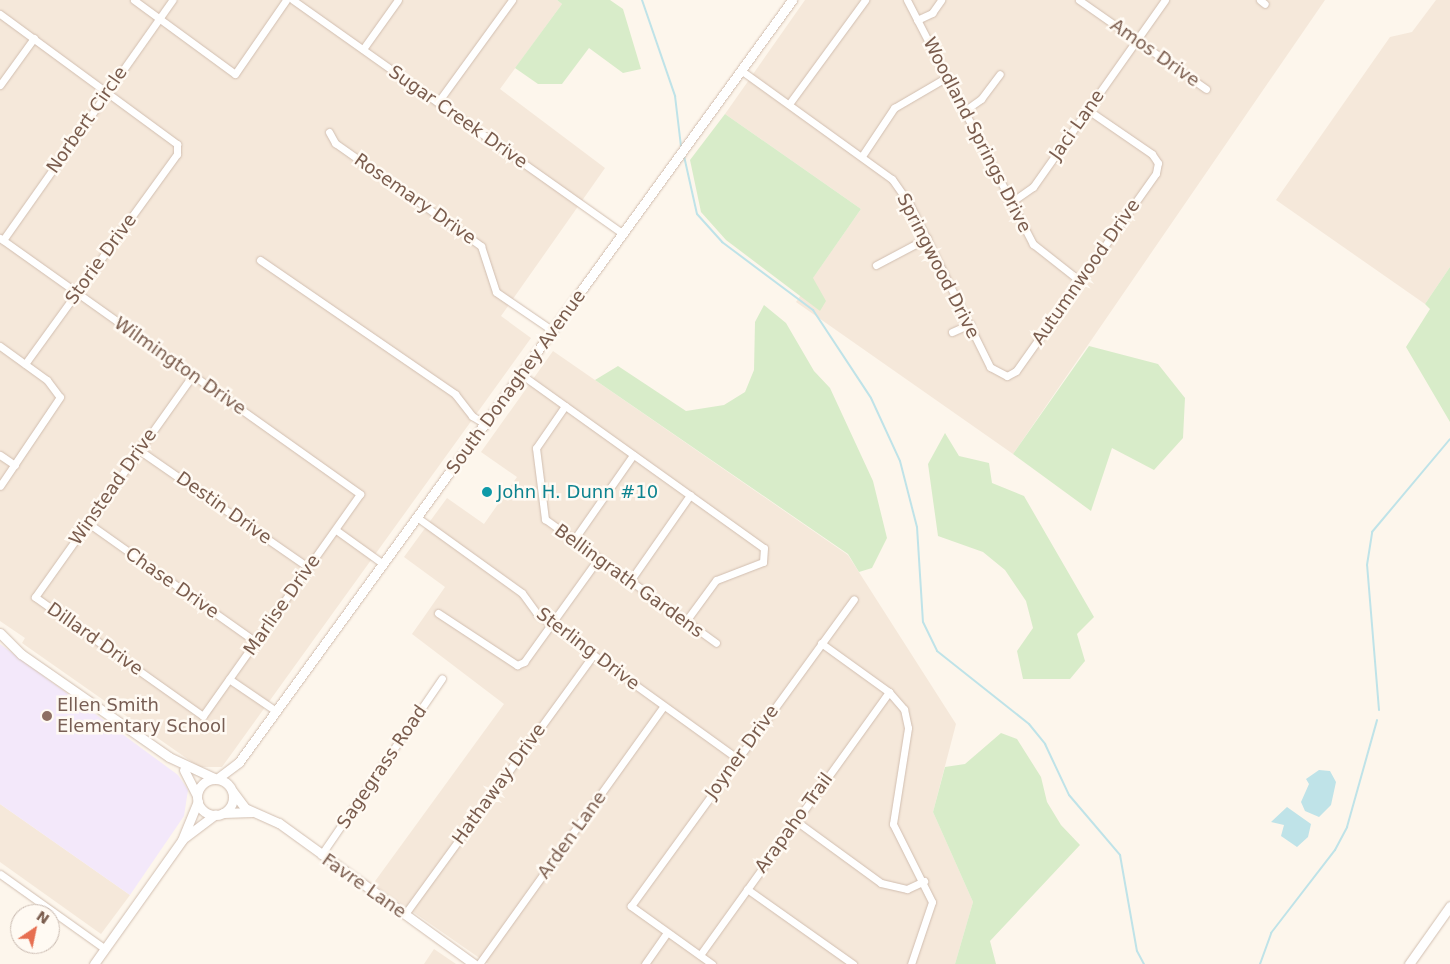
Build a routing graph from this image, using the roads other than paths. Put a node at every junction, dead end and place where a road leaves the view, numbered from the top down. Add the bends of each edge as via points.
1 (134, 0) edge
2 (172, 0) edge
3 (286, 0) edge
4 (293, 0) edge
5 (398, 0) edge
6 (512, 0) edge
7 (792, 0) edge
8 (865, 0) edge
9 (907, 0) edge
10 (941, 0) edge
11 (1078, 0) edge
12 (1165, 0) edge
13 (0, 14) edge
14 (159, 18) junction
15 (917, 20) junction
16 (34, 38) junction
17 (1136, 40) junction
18 (363, 49) junction
19 (742, 71) junction
20 (1000, 74) dead end
21 (947, 77) junction
22 (0, 85) edge
23 (1206, 88) dead end
24 (108, 92) junction
25 (438, 102) junction
26 (789, 104) junction
27 (1088, 110) junction
28 (964, 111) junction
29 (329, 132) dead end
30 (862, 156) junction
31 (1010, 203) junction
32 (624, 234) junction
33 (927, 238) junction
34 (1, 239) edge
35 (260, 260) dead end
36 (876, 265) dead end
37 (1080, 281) junction
38 (77, 293) junction
39 (970, 324) junction
40 (553, 331) junction
41 (952, 332) dead end
42 (0, 346) edge
43 (25, 364) junction
44 (522, 375) junction
45 (192, 376) junction
46 (1007, 376) joint
47 (565, 406) junction
48 (487, 425) junction
49 (139, 450) junction
50 (633, 454) junction
51 (0, 455) edge
52 (15, 465) junction
53 (0, 486) edge
54 (360, 494) joint
55 (690, 495) junction
56 (418, 518) junction
57 (88, 523) junction
58 (336, 530) junction
59 (572, 540) junction
60 (598, 559) junction
61 (382, 563) junction
62 (308, 567) junction
63 (630, 581) junction
64 (35, 597) joint
65 (854, 599) dead end
66 (438, 613) dead end
67 (686, 621) junction
68 (552, 624) junction
69 (0, 633) edge
70 (256, 642) junction
71 (716, 642) dead end
72 (821, 643) junction
73 (593, 655) junction
74 (442, 678) dead end
75 (229, 679) junction
76 (889, 692) junction
77 (664, 706) junction
78 (276, 711) junction
79 (203, 716) joint
80 (737, 758) junction
81 (239, 762) junction
82 (179, 764) junction
83 (216, 778) junction
84 (233, 790) junction
85 (197, 798) junction
86 (252, 812) junction
87 (219, 814) junction
88 (796, 820) junction
89 (182, 840) junction
90 (321, 855) junction
91 (0, 875) edge
92 (924, 881) junction
93 (747, 889) junction
94 (1450, 906) edge
95 (405, 914) junction
96 (667, 933) junction
97 (105, 949) junction
98 (700, 955) junction
99 (94, 964) edge
100 (474, 964) edge
101 (479, 964) edge
102 (645, 964) edge
103 (712, 964) edge
104 (853, 964) edge
105 (911, 964) edge
106 (1409, 964) edge

1 - 14 street
2 - 14 street, Norbert Circle
3 - 14 street via 235,74
4 - 18 street, Sugar Creek Drive
5 - 18 street
6 - 25 street
7 - 19 street, South Donaghey Avenue
8 - 26 street
9 - 15 street, Woodland Springs Drive
10 - 15 street via 932,12
11 - 17 street, Amos Drive
12 - 17 street, Jaci Lane
13 - 16 street
14 - 24 street, Norbert Circle
15 - 21 street, Woodland Springs Drive
16 - 22 street
16 - 24 street
17 - 23 street, Amos Drive
17 - 27 street, Jaci Lane
18 - 25 street, Sugar Creek Drive
19 - 26 street, Springwood Drive
19 - 32 street, South Donaghey Avenue
20 - 28 street via 982,99
21 - 28 street, Woodland Springs Drive
21 - 30 street via 894,108
24 - 34 street, Norbert Circle
24 - 38 street, Storie Drive via 172,137 177,154
25 - 32 street, Sugar Creek Drive
26 - 30 street, Springwood Drive
27 - 31 street, Jaci Lane via 1033,187
27 - 37 street, Autumnwood Drive via 1158,163 1156,173
28 - 31 street, Woodland Springs Drive
29 - 40 street, Rosemary Drive via 335,143 481,246 496,292
30 - 33 street, Springwood Drive via 892,179
31 - 37 street, Woodland Springs Drive via 1033,244
32 - 40 street, South Donaghey Avenue
33 - 36 street
33 - 39 street, Springwood Drive
34 - 38 street, Wilmington Drive
35 - 48 street via 455,394 472,416
37 - 46 street, Autumnwood Drive via 1016,371
38 - 43 street, Storie Drive
38 - 45 street, Wilmington Drive
39 - 41 street
39 - 46 street, Springwood Drive via 990,367
40 - 44 street, South Donaghey Avenue
42 - 43 street
43 - 52 street via 60,396
44 - 47 street
44 - 48 street, South Donaghey Avenue
45 - 49 street, Winstead Drive
45 - 54 street, Wilmington Drive
47 - 50 street
47 - 59 street, Bellingrath Gardens via 536,448 545,519
48 - 56 street, South Donaghey Avenue
49 - 57 street, Winstead Drive
49 - 62 street, Destin Drive
50 - 55 street
50 - 59 street
51 - 52 street
52 - 53 street
54 - 58 street, Marlise Drive
55 - 63 street
55 - 67 street via 764,548 763,562 716,580
56 - 61 street, South Donaghey Avenue
56 - 68 street, Sterling Drive via 522,593 537,614
57 - 64 street, Winstead Drive
57 - 70 street, Chase Drive
58 - 61 street
58 - 62 street, Marlise Drive
59 - 60 street, Bellingrath Gardens
60 - 63 street, Bellingrath Gardens
60 - 68 street
61 - 78 street, South Donaghey Avenue
62 - 70 street, Marlise Drive
63 - 67 street, Bellingrath Gardens
64 - 79 street, Dillard Drive
65 - 72 street, Joyner Drive
66 - 68 street via 516,665 524,662
67 - 71 street, Bellingrath Gardens
68 - 73 street, Sterling Drive
69 - 82 street via 21,654
70 - 75 street, Marlise Drive
72 - 76 street
72 - 80 street, Joyner Drive
73 - 77 street, Sterling Drive
73 - 95 street, Hathaway Drive
74 - 90 street, Sagegrass Road
75 - 78 street
75 - 79 street, Marlise Drive
76 - 88 street, Arapaho Trail
76 - 92 street via 904,709 908,728 893,824
77 - 80 street, Sterling Drive
77 - 101 street, Arden Lane
78 - 81 street, South Donaghey Avenue
80 - 96 street, Joyner Drive via 632,906
81 - 83 street, South Donaghey Avenue
81 - 84 street, South Donaghey Avenue
82 - 83 street
82 - 85 street
83 - 84 street
83 - 85 street via 201,785
84 - 86 street, Favre Lane
84 - 87 street via 231,807
85 - 87 street via 204,811
85 - 89 street
86 - 87 street, Favre Lane
86 - 90 street, Favre Lane via 278,823
87 - 89 street
88 - 92 street via 882,884 908,888
88 - 93 street, Arapaho Trail
89 - 97 street
90 - 95 street, Favre Lane
91 - 97 street
92 - 105 street via 932,902
93 - 98 street, Arapaho Trail
93 - 104 street
94 - 106 street
95 - 100 street, Favre Lane
96 - 98 street
96 - 102 street
97 - 99 street
98 - 103 street

